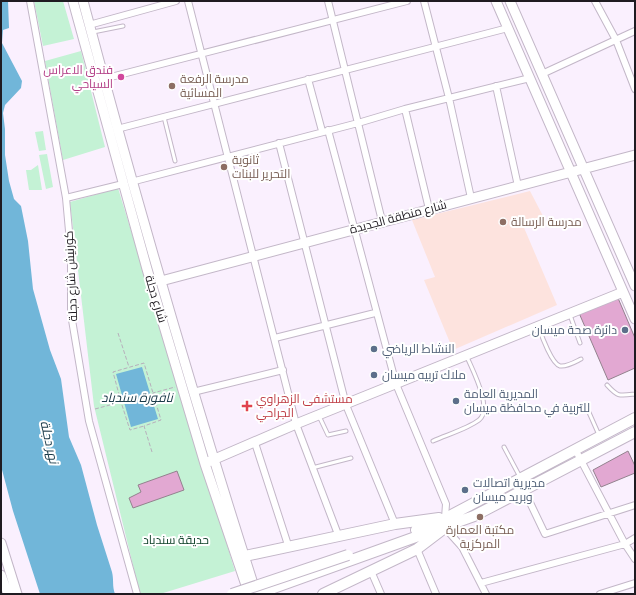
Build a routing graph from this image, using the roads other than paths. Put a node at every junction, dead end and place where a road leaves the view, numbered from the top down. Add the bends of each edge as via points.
1 (30, 1) edge
2 (73, 1) edge
3 (83, 1) edge
4 (176, 1) edge
5 (188, 1) edge
6 (328, 1) edge
7 (407, 1) edge
8 (424, 1) edge
9 (496, 1) edge
10 (510, 1) edge
11 (595, 1) edge
12 (159, 4) edge
13 (332, 20) junction
14 (123, 26) dead end
15 (508, 28) junction
16 (90, 29) junction
17 (635, 31) edge
18 (616, 40) junction
19 (436, 47) junction
20 (201, 54) junction
21 (344, 71) junction
22 (542, 74) junction
23 (530, 78) junction
24 (103, 79) junction
25 (308, 79) junction
26 (496, 86) junction
27 (635, 88) edge
28 (449, 98) junction
29 (214, 103) junction
30 (405, 108) junction
31 (164, 117) junction
32 (358, 123) junction
33 (117, 129) junction
34 (325, 130) junction
35 (278, 143) junction
36 (635, 155) edge
37 (228, 157) junction
38 (175, 161) dead end
39 (583, 169) junction
40 (570, 173) junction
41 (127, 183) junction
42 (518, 186) junction
43 (66, 198) junction
44 (471, 198) junction
45 (428, 209) junction
46 (382, 221) junction
47 (353, 229) junction
48 (305, 242) junction
49 (254, 256) junction
50 (161, 281) junction
51 (635, 286) edge
52 (623, 292) junction
53 (375, 312) junction
54 (569, 314) junction
55 (635, 319) edge
56 (325, 325) junction
57 (538, 327) junction
58 (275, 338) junction
59 (580, 343) dead end
60 (467, 356) junction
61 (581, 360) dead end
62 (282, 370) junction
63 (396, 384) junction
64 (607, 385) dead end
65 (193, 392) junction
66 (635, 394) edge
67 (346, 405) junction
68 (587, 408) dead end
69 (319, 416) junction
70 (635, 418) edge
71 (296, 424) junction
72 (346, 431) dead end
73 (635, 432) edge
74 (599, 436) junction
75 (433, 441) dead end
76 (255, 443) junction
77 (504, 447) dead end
78 (575, 449) junction
79 (351, 458) dead end
80 (582, 460) junction
81 (209, 461) junction
82 (312, 468) junction
83 (520, 478) junction
84 (524, 490) junction
85 (635, 505) edge
86 (609, 512) junction
87 (445, 523) junction
88 (395, 524) junction
89 (339, 537) junction
90 (635, 538) edge
91 (1, 543) edge
92 (625, 544) junction
93 (393, 545) junction
94 (289, 548) junction
95 (418, 549) junction
96 (245, 556) junction
97 (349, 557) junction
98 (635, 559) edge
99 (395, 560) junction
100 (371, 572) junction
101 (1, 575) edge
102 (481, 583) junction
103 (635, 583) edge
104 (618, 591) edge
105 (8, 594) edge
106 (17, 594) edge
107 (137, 594) edge
108 (232, 594) edge
109 (249, 594) edge
110 (257, 594) edge
111 (323, 594) edge
112 (381, 594) edge
113 (436, 594) edge
114 (486, 594) edge
115 (600, 594) edge

1 - 43 street, كورنيش شارع دجلة
2 - 41 street, شارع دجلة
3 - 16 street, شارع دجلة
4 - 12 street
5 - 20 street
6 - 13 street
7 - 13 street
8 - 19 street
9 - 15 street
10 - 22 street
11 - 18 street
12 - 16 street
13 - 20 street
13 - 21 street
14 - 16 lane
15 - 19 street
15 - 23 street
16 - 24 street, شارع دجلة
17 - 18 street
18 - 22 street
18 - 27 street
19 - 21 street
19 - 28 street
20 - 24 street
20 - 29 street
21 - 25 street
21 - 32 street
22 - 39 street
23 - 26 street
23 - 40 street
24 - 33 street, شارع دجلة
25 - 29 street
25 - 34 street
26 - 28 street
26 - 42 street
28 - 30 street
28 - 44 street
29 - 31 street
29 - 37 street
30 - 32 street
30 - 45 street
31 - 33 street
31 - 38 lane
32 - 34 street
32 - 46 street
33 - 41 street, شارع دجلة
34 - 35 street
34 - 47 street
35 - 37 street
35 - 48 street
36 - 39 street, شارع منطقة الجديدة
37 - 41 street
37 - 49 street
39 - 40 street, شارع منطقة الجديدة
39 - 51 street
40 - 42 street, شارع منطقة الجديدة
40 - 52 street
41 - 43 street
41 - 50 street, شارع دجلة
41 - 81 street, شارع دجلة
42 - 44 street, شارع منطقة الجديدة
43 - 107 street, كورنيش شارع دجلة via 71,253 71,314 89,422
44 - 45 street, شارع منطقة الجديدة
45 - 46 street, شارع منطقة الجديدة
46 - 47 street, شارع منطقة الجديدة
47 - 48 street, شارع منطقة الجديدة
47 - 53 street
48 - 49 street, شارع منطقة الجديدة
48 - 56 street
49 - 50 street, شارع منطقة الجديدة
49 - 58 street
50 - 65 street, شارع دجلة
52 - 54 street
52 - 55 street
53 - 56 street
53 - 63 street
54 - 57 street
54 - 59 lane
56 - 58 street
56 - 67 street
57 - 60 street
57 - 61 lane via 554,362 560,366
58 - 62 street
60 - 63 street
60 - 75 lane via 482,394 484,414 479,420
62 - 65 street
62 - 71 street
63 - 67 street
63 - 87 street via 446,504
64 - 66 lane via 620,396
65 - 81 street, شارع دجلة
67 - 69 street
67 - 88 street
68 - 74 lane
69 - 71 street
69 - 72 lane via 328,435
70 - 74 main road
71 - 76 street
71 - 82 street
73 - 80 main road
74 - 78 main road
76 - 81 street
76 - 94 street
77 - 83 lane
78 - 80 street
78 - 83 main road
79 - 82 lane
80 - 84 main road
80 - 86 street
81 - 96 street, شارع دجلة
81 - 109 street, شارع دجلة
82 - 89 street
83 - 87 main road
84 - 86 street via 545,534
84 - 87 main road via 474,516
85 - 86 street
86 - 92 street
87 - 88 main road
87 - 93 main road
87 - 95 main road via 439,534
87 - 97 main road via 426,527
87 - 102 street via 462,547
88 - 89 main road
89 - 94 main road
90 - 92 street
91 - 106 street
92 - 98 street
92 - 102 street
93 - 97 main road
93 - 99 main road via 398,553
94 - 96 main road
95 - 99 main road
95 - 113 street
96 - 110 street, شارع دجلة
97 - 108 main road, bridge
97 - 110 main road
99 - 100 main road
100 - 111 main road
100 - 112 street
101 - 105 street
102 - 114 street
103 - 104 street
104 - 115 street

